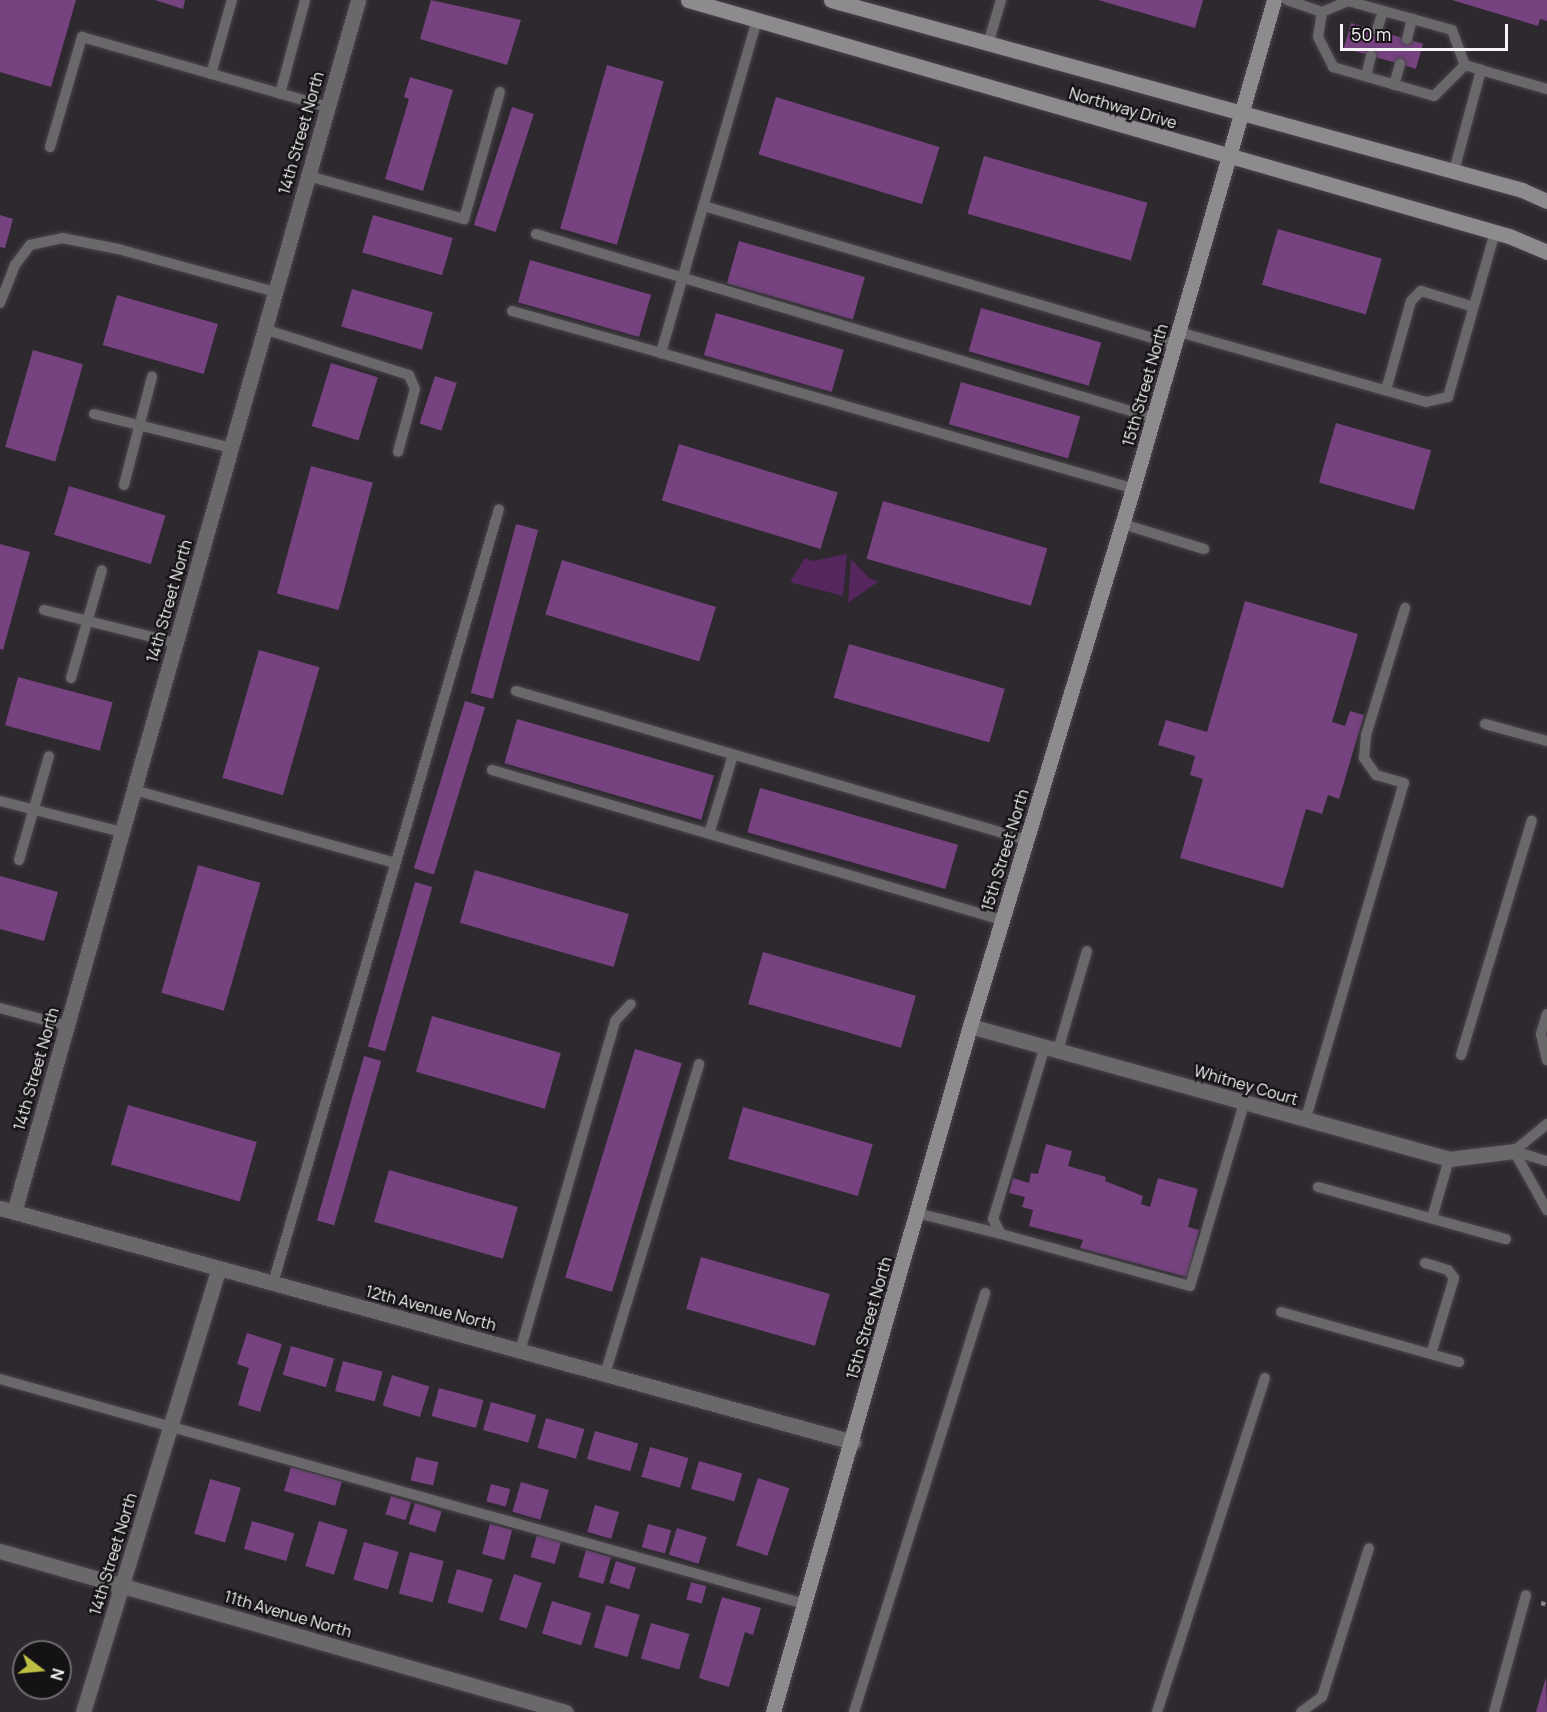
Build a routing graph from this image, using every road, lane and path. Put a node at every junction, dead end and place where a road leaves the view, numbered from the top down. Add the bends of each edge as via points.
1 (232, 0) edge
2 (304, 0) edge
3 (358, 0) edge
4 (688, 0) edge
5 (831, 0) edge
6 (1001, 0) edge
7 (1274, 0) edge
8 (1287, 0) edge
9 (1348, 1) edge
10 (1383, 11) junction
11 (1322, 12) junction
12 (1412, 19) junction
13 (757, 20) junction
14 (1377, 30) dead end
15 (1407, 39) dead end
16 (988, 44) junction
17 (1371, 56) dead end
18 (1400, 64) dead end
19 (1465, 65) junction
20 (1481, 70) junction
21 (211, 74) junction
22 (1366, 76) junction
23 (1394, 85) junction
24 (1547, 89) edge
25 (500, 92) dead end
26 (280, 94) junction
27 (327, 107) junction
28 (1242, 112) junction
29 (50, 147) dead end
30 (1230, 158) junction
31 (1454, 171) junction
32 (308, 176) junction
33 (1547, 201) edge
34 (704, 206) junction
35 (1495, 232) junction
36 (536, 234) dead end
37 (1547, 252) edge
38 (683, 278) junction
39 (275, 292) junction
40 (0, 303) edge
41 (1474, 307) junction
42 (512, 311) dead end
43 (264, 329) junction
44 (1177, 338) junction
45 (662, 353) junction
46 (152, 377) dead end
47 (1386, 390) junction
48 (94, 414) dead end
49 (1154, 418) junction
50 (139, 426) junction
51 (231, 448) junction
52 (398, 452) dead end
53 (124, 485) dead end
54 (1133, 488) junction
55 (499, 509) dead end
56 (1123, 524) junction
57 (1204, 549) dead end
58 (102, 570) dead end
59 (1405, 608) dead end
60 (44, 610) dead end
61 (88, 621) junction
62 (176, 643) junction
63 (71, 678) dead end
64 (516, 691) dead end
65 (1485, 724) dead end
66 (1547, 741) edge
67 (733, 755) junction
68 (50, 756) dead end
69 (492, 770) dead end
70 (134, 790) junction
71 (0, 801) edge
72 (34, 809) junction
73 (1532, 819) dead end
74 (122, 832) junction
75 (709, 834) junction
76 (1027, 840) junction
77 (19, 860) dead end
78 (395, 864) junction
79 (1002, 920) junction
80 (1087, 951) dead end
81 (631, 1004) dead end
82 (0, 1008) edge
83 (1547, 1014) edge
84 (67, 1026) junction
85 (970, 1026) junction
86 (1052, 1048) junction
87 (1461, 1055) dead end
88 (1547, 1060) edge
89 (699, 1064) dead end
90 (1244, 1104) junction
91 (1305, 1121) junction
92 (1547, 1124) edge
93 (1514, 1151) junction
94 (1449, 1159) junction
95 (1547, 1161) edge
96 (1318, 1188) dead end
97 (7, 1210) edge
98 (1547, 1210) edge
99 (917, 1213) junction
100 (1432, 1218) junction
101 (1001, 1233) junction
102 (1506, 1239) dead end
103 (1425, 1263) dead end
104 (219, 1268) junction
105 (273, 1283) junction
106 (985, 1293) dead end
107 (1281, 1312) dead end
108 (520, 1351) junction
109 (1431, 1354) junction
110 (1459, 1362) dead end
111 (605, 1374) junction
112 (1265, 1378) dead end
113 (0, 1379) edge
114 (170, 1428) junction
115 (853, 1442) junction
116 (1369, 1548) dead end
117 (0, 1551) edge
118 (123, 1586) junction
119 (1526, 1594) dead end
120 (1541, 1603) dead end
121 (805, 1604) junction
122 (1547, 1605) edge
123 (83, 1712) edge
124 (566, 1712) edge
125 (773, 1712) edge
126 (855, 1712) edge
127 (1157, 1712) edge
128 (1301, 1712) edge
129 (1494, 1712) edge

1 - 21 lane
2 - 26 lane
3 - 27 street, 14th Street North
4 - 13 street, Northway Drive
5 - 16 street, Northway Drive
6 - 16 lane
7 - 28 street, 15th Street North
8 - 11 lane
9 - 10 lane
9 - 11 lane
10 - 12 lane
10 - 14 lane
11 - 22 lane via 1318,37 1333,67
12 - 15 lane
12 - 19 lane via 1452,30
13 - 30 street, Northway Drive
13 - 34 lane
16 - 28 street, Northway Drive
17 - 22 lane
18 - 23 lane
19 - 20 lane
19 - 23 lane via 1434,96
20 - 24 lane
20 - 31 lane
21 - 26 lane
21 - 29 lane via 82,37
22 - 23 lane
25 - 32 lane via 464,219
26 - 27 lane
27 - 32 street, 14th Street North
28 - 30 street, 15th Street North
28 - 31 street, Northway Drive
30 - 35 street, Northway Drive
30 - 44 street, 15th Street North
31 - 33 street, Northway Drive
32 - 39 street, 14th Street North
34 - 38 lane
34 - 44 lane
35 - 37 street, Northway Drive
35 - 41 lane
36 - 38 lane
38 - 45 lane
38 - 49 lane
39 - 40 lane via 76,238 46,238 30,245 15,265
39 - 43 street, 14th Street North
41 - 47 lane via 1448,396 1426,402
41 - 47 lane via 1421,291 1411,302
42 - 45 lane
43 - 51 street, 14th Street North
43 - 52 lane via 410,375 415,389
44 - 47 lane
44 - 49 street, 15th Street North
45 - 54 lane
46 - 50 lane
48 - 50 lane
49 - 54 street, 15th Street North
50 - 51 lane
50 - 53 lane
51 - 62 street, 14th Street North
54 - 56 street, 15th Street North
55 - 78 lane
56 - 57 lane
56 - 76 street, 15th Street North
58 - 61 lane
59 - 91 lane via 1366,735 1364,758 1376,775 1404,783
60 - 61 lane
61 - 62 lane
61 - 63 lane
62 - 70 street, 14th Street North
64 - 67 lane
65 - 66 lane
67 - 75 lane
67 - 76 lane
68 - 72 lane
69 - 75 lane
70 - 74 street, 14th Street North
70 - 78 lane
71 - 72 lane
72 - 74 lane
72 - 77 lane
73 - 87 lane
74 - 84 street, 14th Street North
75 - 79 lane
76 - 79 street, 15th Street North
78 - 105 lane
79 - 85 street, 15th Street North
80 - 86 lane
81 - 108 lane via 615,1021
82 - 84 lane
83 - 88 lane via 1541,1034
84 - 97 street, 14th Street North
85 - 86 street, Whitney Court
85 - 99 street, 15th Street North
86 - 90 street, Whitney Court
86 - 101 lane via 993,1219
89 - 111 lane
90 - 91 street, Whitney Court
90 - 101 lane via 1191,1286
91 - 94 street, Whitney Court
92 - 93 lane
93 - 94 street, Whitney Court
93 - 95 lane
93 - 98 lane
94 - 100 lane
96 - 100 lane
97 - 104 street, 12th Avenue North
99 - 101 lane
99 - 115 street, 15th Street North
100 - 102 lane
103 - 109 lane via 1448,1270 1454,1278
104 - 105 street, 12th Avenue North
104 - 114 street, 14th Street North
105 - 108 street, 12th Avenue North
106 - 126 lane
107 - 109 lane
108 - 111 street, 12th Avenue North
109 - 110 lane
111 - 115 street, 12th Avenue North
112 - 127 lane
113 - 114 lane
114 - 118 street, 14th Street North
114 - 121 lane
115 - 121 street, 15th Street North
116 - 128 lane via 1322,1697
117 - 118 street, 11th Avenue North
118 - 123 street, 14th Street North
118 - 124 street, 11th Avenue North
119 - 129 lane
120 - 122 path
121 - 125 street, 15th Street North

